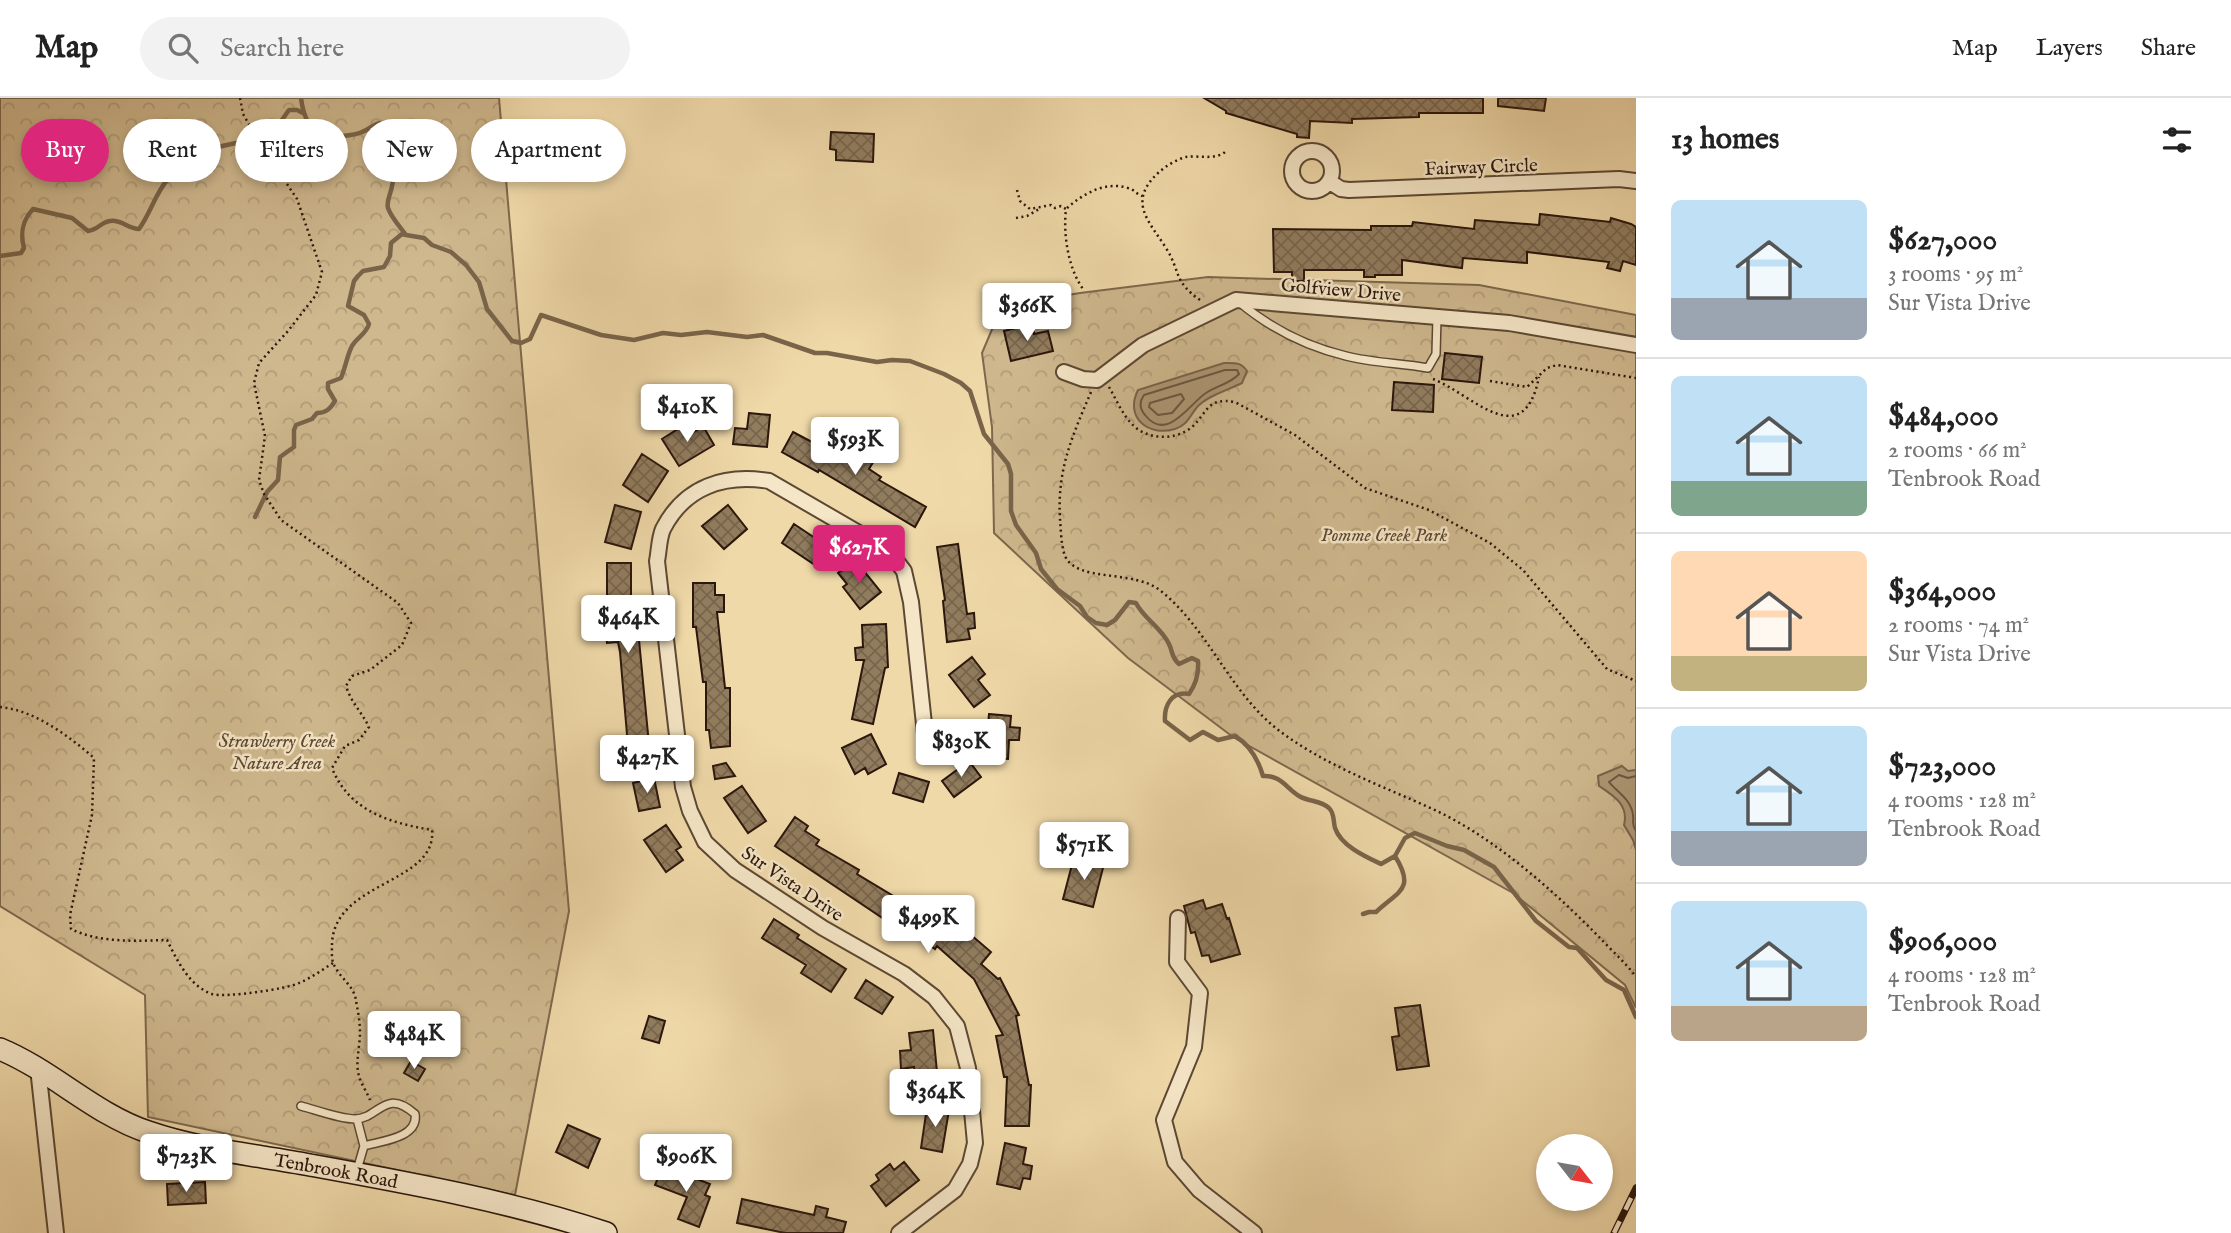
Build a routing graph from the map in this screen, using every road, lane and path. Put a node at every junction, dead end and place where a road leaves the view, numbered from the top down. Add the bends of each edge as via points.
1 (240, 98) edge
2 (1227, 150) dead end
3 (1636, 180) edge
4 (1329, 182) dead end
5 (1017, 190) dead end
6 (1142, 196) junction
7 (1041, 208) junction
8 (1066, 209) junction
9 (1016, 218) dead end
10 (1083, 289) dead end
11 (1236, 300) junction
12 (1215, 310) junction
13 (1437, 317) junction
14 (1636, 345) edge
15 (1064, 372) dead end
16 (1540, 374) junction
17 (1100, 377) junction
18 (1429, 378) dead end
19 (1636, 379) edge
20 (1490, 381) dead end
21 (1636, 681) edge
22 (0, 707) edge
23 (926, 743) dead end
24 (1178, 918) dead end
25 (333, 963) junction
26 (1636, 977) edge
27 (0, 1049) edge
28 (38, 1068) junction
29 (301, 1106) dead end
30 (375, 1109) junction
31 (357, 1119) junction
32 (363, 1146) junction
33 (355, 1174) junction
34 (56, 1233) edge
35 (606, 1233) edge
36 (899, 1233) edge
37 (1254, 1233) edge

1 - 25 path via 243,114 297,199 322,272 316,295 260,363 254,383 265,436 259,480 281,520 398,603 411,623 402,645 370,670 352,676 346,686 351,703 369,727 359,740 345,746 332,768 337,781 365,810 432,830 433,842 405,873 354,900 338,921 332,940
2 - 6 path via 1219,156 1171,163 1146,186
3 - 4 street, Fairway Circle via 1349,190
5 - 7 path via 1024,205
6 - 8 path via 1127,187 1103,187
6 - 12 path via 1150,226 1184,287
7 - 8 path
7 - 9 path
8 - 10 path via 1068,248
11 - 12 street
11 - 13 street, Golfview Drive
11 - 13 lane via 1259,318 1310,344 1348,356 1428,368 1436,354
12 - 17 street via 1143,345
13 - 14 street, Golfview Drive via 1509,323
15 - 17 street via 1083,379
16 - 18 path via 1527,409 1506,417
16 - 19 path via 1557,365
16 - 20 path via 1527,387
17 - 21 path via 1140,431 1174,436 1189,429 1213,404 1235,402 1295,435 1365,488 1408,501 1471,531 1523,570 1607,669
17 - 26 path via 1074,428 1061,473 1060,519 1067,560 1079,570 1138,579 1162,592 1278,730 1355,775 1479,835 1575,914
22 - 25 path via 15,708 51,727 94,758 92,815 70,915 71,929 85,936 167,940 184,971 213,994 231,996 297,985
23 - 36 street, Sur Vista Drive via 911,602 904,571 888,550 769,481 725,479 703,487 680,505 663,530 657,561 683,787 705,842 735,870 904,974 934,997 957,1026 968,1068 975,1143 970,1164 955,1190
24 - 37 street via 1177,962 1200,993 1194,1047 1164,1120 1175,1162 1199,1190
25 - 30 path via 356,995 358,1074
27 - 28 street, Tenbrook Road
28 - 33 street, Tenbrook Road via 146,1132
28 - 34 street
29 - 31 lane
30 - 31 lane
30 - 32 lane via 398,1104 415,1114 415,1124 403,1134
31 - 32 lane
32 - 33 lane
33 - 35 street, Tenbrook Road via 521,1209

